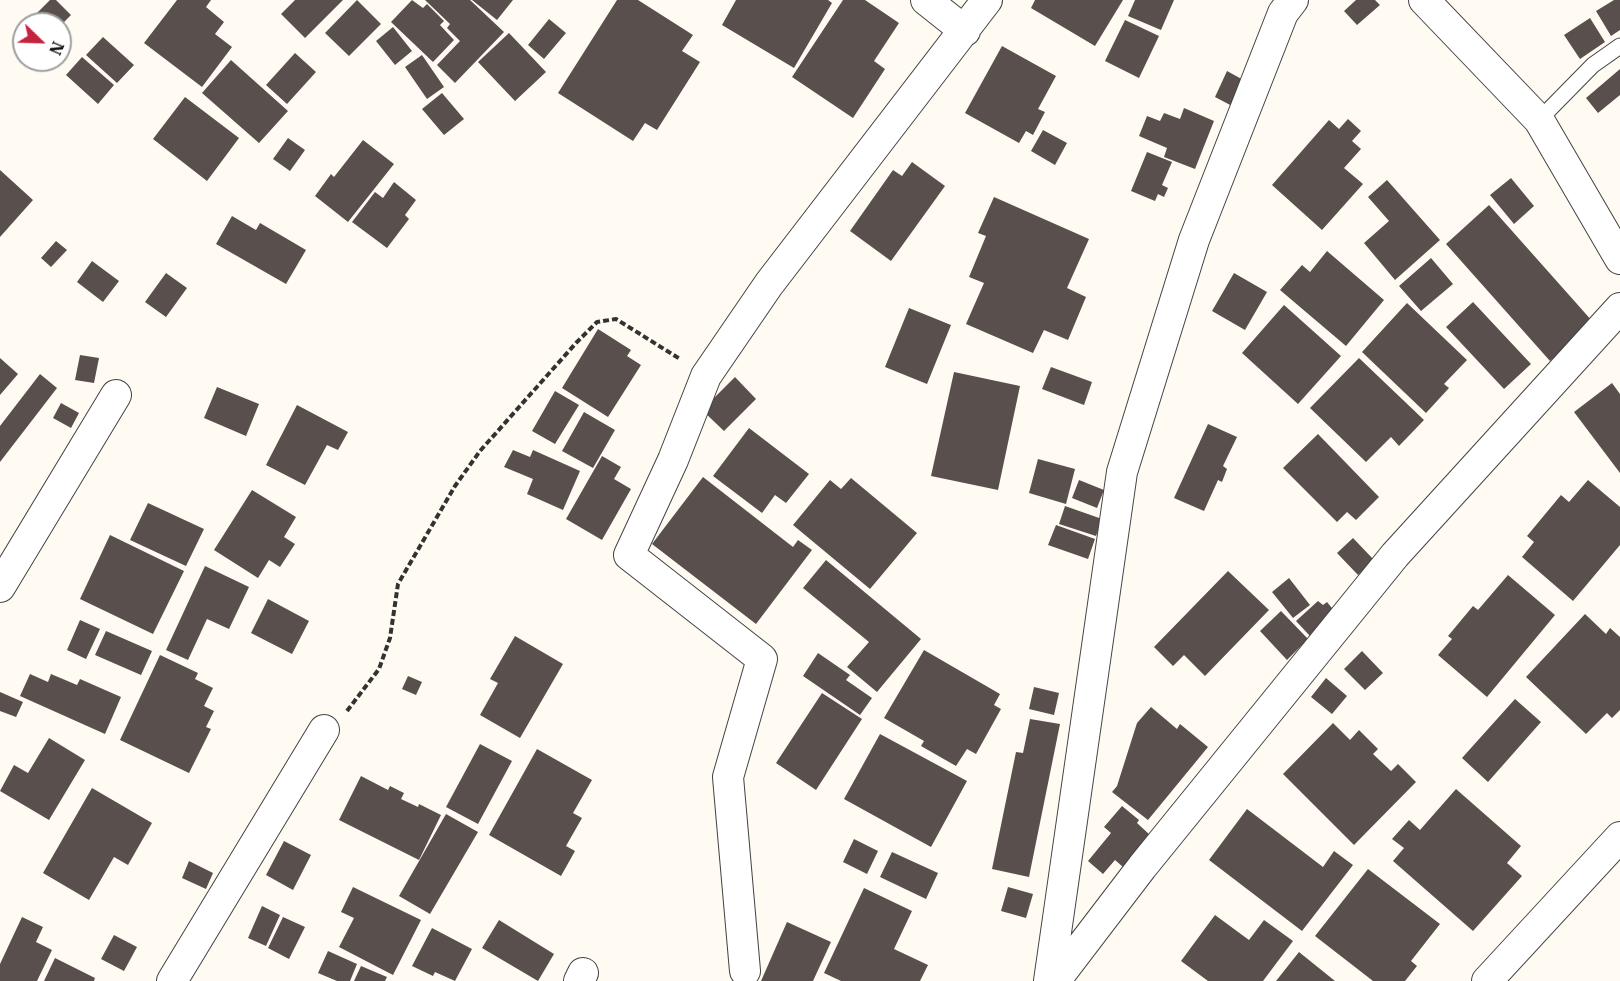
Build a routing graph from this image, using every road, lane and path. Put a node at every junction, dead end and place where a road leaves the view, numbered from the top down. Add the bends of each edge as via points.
1 (926, 0) edge
2 (987, 0) edge
3 (1293, 0) edge
4 (1424, 0) edge
5 (965, 31) junction
6 (1620, 46) edge
7 (1539, 120) junction
8 (1620, 259) edge
9 (1620, 308) edge
10 (706, 376) junction
11 (116, 395) dead end
12 (0, 587) edge
13 (324, 730) joint
14 (1620, 837) edge
15 (745, 970) dead end
16 (172, 981) edge
17 (1049, 981) edge
18 (1055, 981) edge
19 (1487, 981) edge

1 - 5 street
2 - 5 street
3 - 17 street via 1283,13 1194,240 1122,472
4 - 7 street
5 - 10 street via 769,284
6 - 7 lane via 1593,65
7 - 8 street
9 - 18 street via 1395,555 1142,867
10 - 13 path via 616,320 597,322 464,473 398,584 390,638 378,669 350,708
10 - 15 street via 629,555 762,659 728,777
11 - 12 street
13 - 16 street
14 - 19 street

